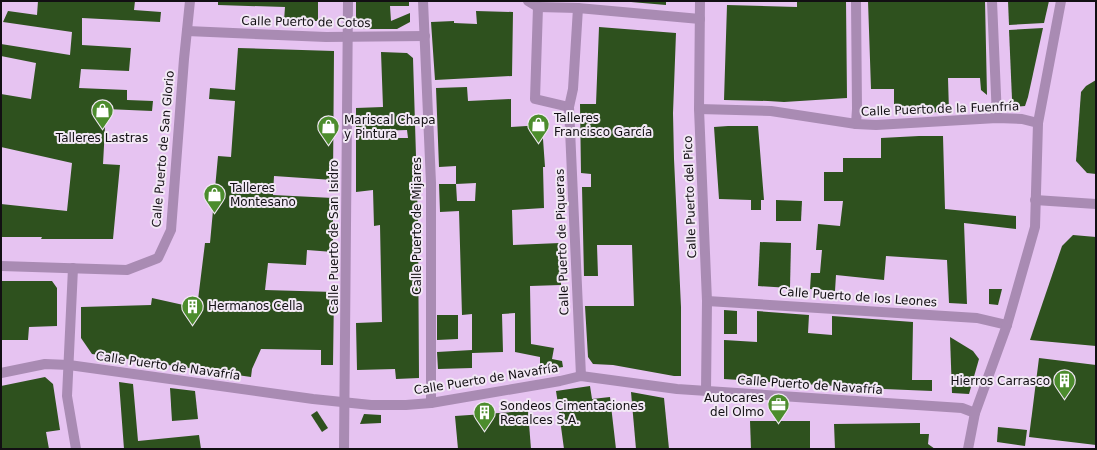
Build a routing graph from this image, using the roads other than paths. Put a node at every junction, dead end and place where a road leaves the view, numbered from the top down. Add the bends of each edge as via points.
1 (190, 1) edge
2 (348, 1) edge
3 (423, 1) edge
4 (528, 1) edge
5 (700, 1) edge
6 (856, 1) edge
7 (992, 1) edge
8 (1061, 1) edge
9 (538, 7) junction
10 (578, 8) junction
11 (700, 19) junction
12 (187, 31) junction
13 (425, 36) junction
14 (348, 37) junction
15 (569, 107) junction
16 (699, 109) junction
17 (997, 118) junction
18 (1038, 123) junction
19 (856, 124) junction
20 (1035, 200) junction
21 (1096, 204) edge
22 (1, 266) edge
23 (73, 268) junction
24 (707, 301) junction
25 (1007, 325) junction
26 (69, 365) junction
27 (1, 373) edge
28 (581, 376) junction
29 (706, 391) junction
30 (344, 401) junction
31 (431, 402) junction
32 (975, 413) junction
33 (76, 449) edge
34 (344, 449) edge
35 (968, 449) edge

1 - 12 street, Calle Puerto de San Glorio
2 - 14 street, Calle Puerto de San Isidro
3 - 13 street, Calle Puerto de Mijares
4 - 9 street
5 - 11 street, Calle Puerto del Pico
6 - 19 street
7 - 17 street
8 - 18 street
9 - 10 street
9 - 15 street via 535,99
10 - 11 street
10 - 15 street, Calle Puerto de Piqueras via 573,89
11 - 16 street, Calle Puerto del Pico
12 - 14 street, Calle Puerto de Cotos
12 - 23 street, Calle Puerto de San Glorio via 172,230 158,258 127,270
13 - 14 street, Calle Puerto de Cotos
13 - 31 street, Calle Puerto de Mijares via 431,183
14 - 30 street, Calle Puerto de San Isidro
15 - 28 street, Calle Puerto de Piqueras
16 - 19 street, Calle Puerto de la Fuenfría via 771,111
16 - 24 street, Calle Puerto del Pico
17 - 18 street, Calle Puerto de la Fuenfría via 1022,119
17 - 19 street, Calle Puerto de la Fuenfría
18 - 20 street
20 - 21 street
20 - 25 street via 1035,226
22 - 23 street, Calle Puerto de San Glorio
23 - 26 street
24 - 25 street, Calle Puerto de los Leones via 977,318
24 - 29 street, Calle Puerto del Pico
25 - 32 street
26 - 27 street, Calle Puerto de Navafría via 45,364
26 - 30 street, Calle Puerto de Navafría via 312,399
26 - 33 street via 68,396
28 - 29 street, Calle Puerto de Navafría
28 - 31 street, Calle Puerto de Navafría
29 - 32 street, Calle Puerto de Navafría via 962,408
30 - 31 street, Calle Puerto de Navafría via 378,405
30 - 34 street, Calle Puerto de San Isidro
32 - 35 street

